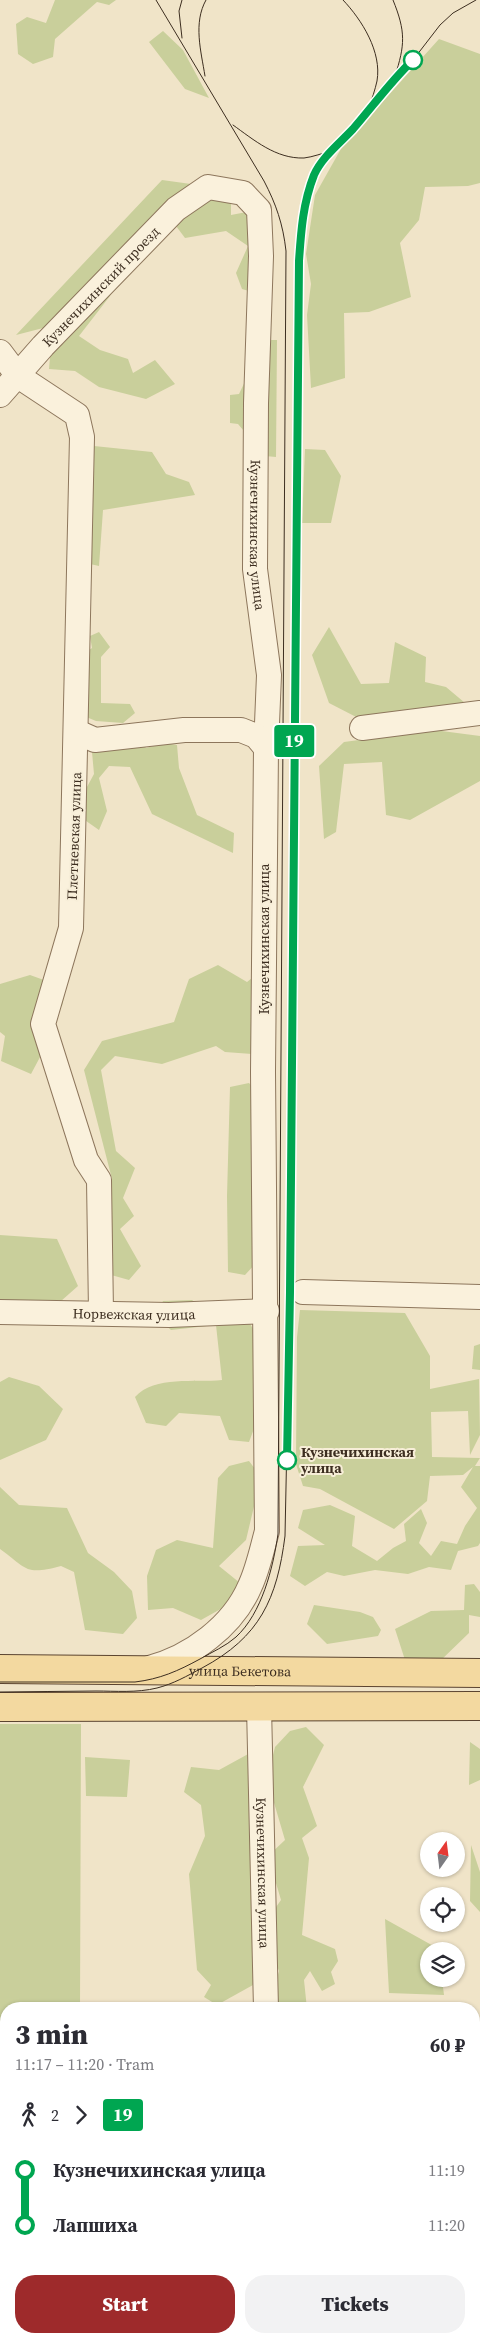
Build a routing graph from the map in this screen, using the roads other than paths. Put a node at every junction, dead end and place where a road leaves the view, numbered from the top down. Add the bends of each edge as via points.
1 (208, 187) joint
2 (0, 352) edge
3 (18, 376) junction
4 (0, 395) edge
5 (480, 713) edge
6 (362, 728) dead end
7 (77, 732) junction
8 (266, 748) junction
9 (303, 1292) dead end
10 (480, 1297) edge
11 (266, 1311) junction
12 (0, 1312) edge
13 (101, 1312) junction
14 (0, 1669) edge
15 (144, 1669) junction
16 (480, 1673) edge
17 (480, 1706) edge
18 (0, 1707) edge
19 (259, 1707) junction
20 (266, 2002) edge

1 - 3 street, Кузнечихинский проезд via 176,209
1 - 8 street, Кузнечихинская улица via 243,193 259,210 261,256 255,569 269,675
2 - 3 street, Плетневская улица
3 - 4 street, Кузнечихинский проезд
3 - 7 street, Плетневская улица via 76,415 82,437
5 - 6 street
7 - 8 street via 95,740 184,730 241,730 256,736
7 - 13 street, Плетневская улица via 71,928 43,1024 86,1160 99,1180
8 - 11 street, Кузнечихинская улица via 263,1072
9 - 10 street
11 - 13 street, Норвежская улица via 169,1315
11 - 15 street, Кузнечихинская улица via 267,1531 250,1586 237,1610 211,1636 164,1664
12 - 13 street, Норвежская улица
14 - 15 main road, улица Бекетова
15 - 16 main road, улица Бекетова
17 - 19 main road
18 - 19 main road
19 - 20 street, Кузнечихинская улица

